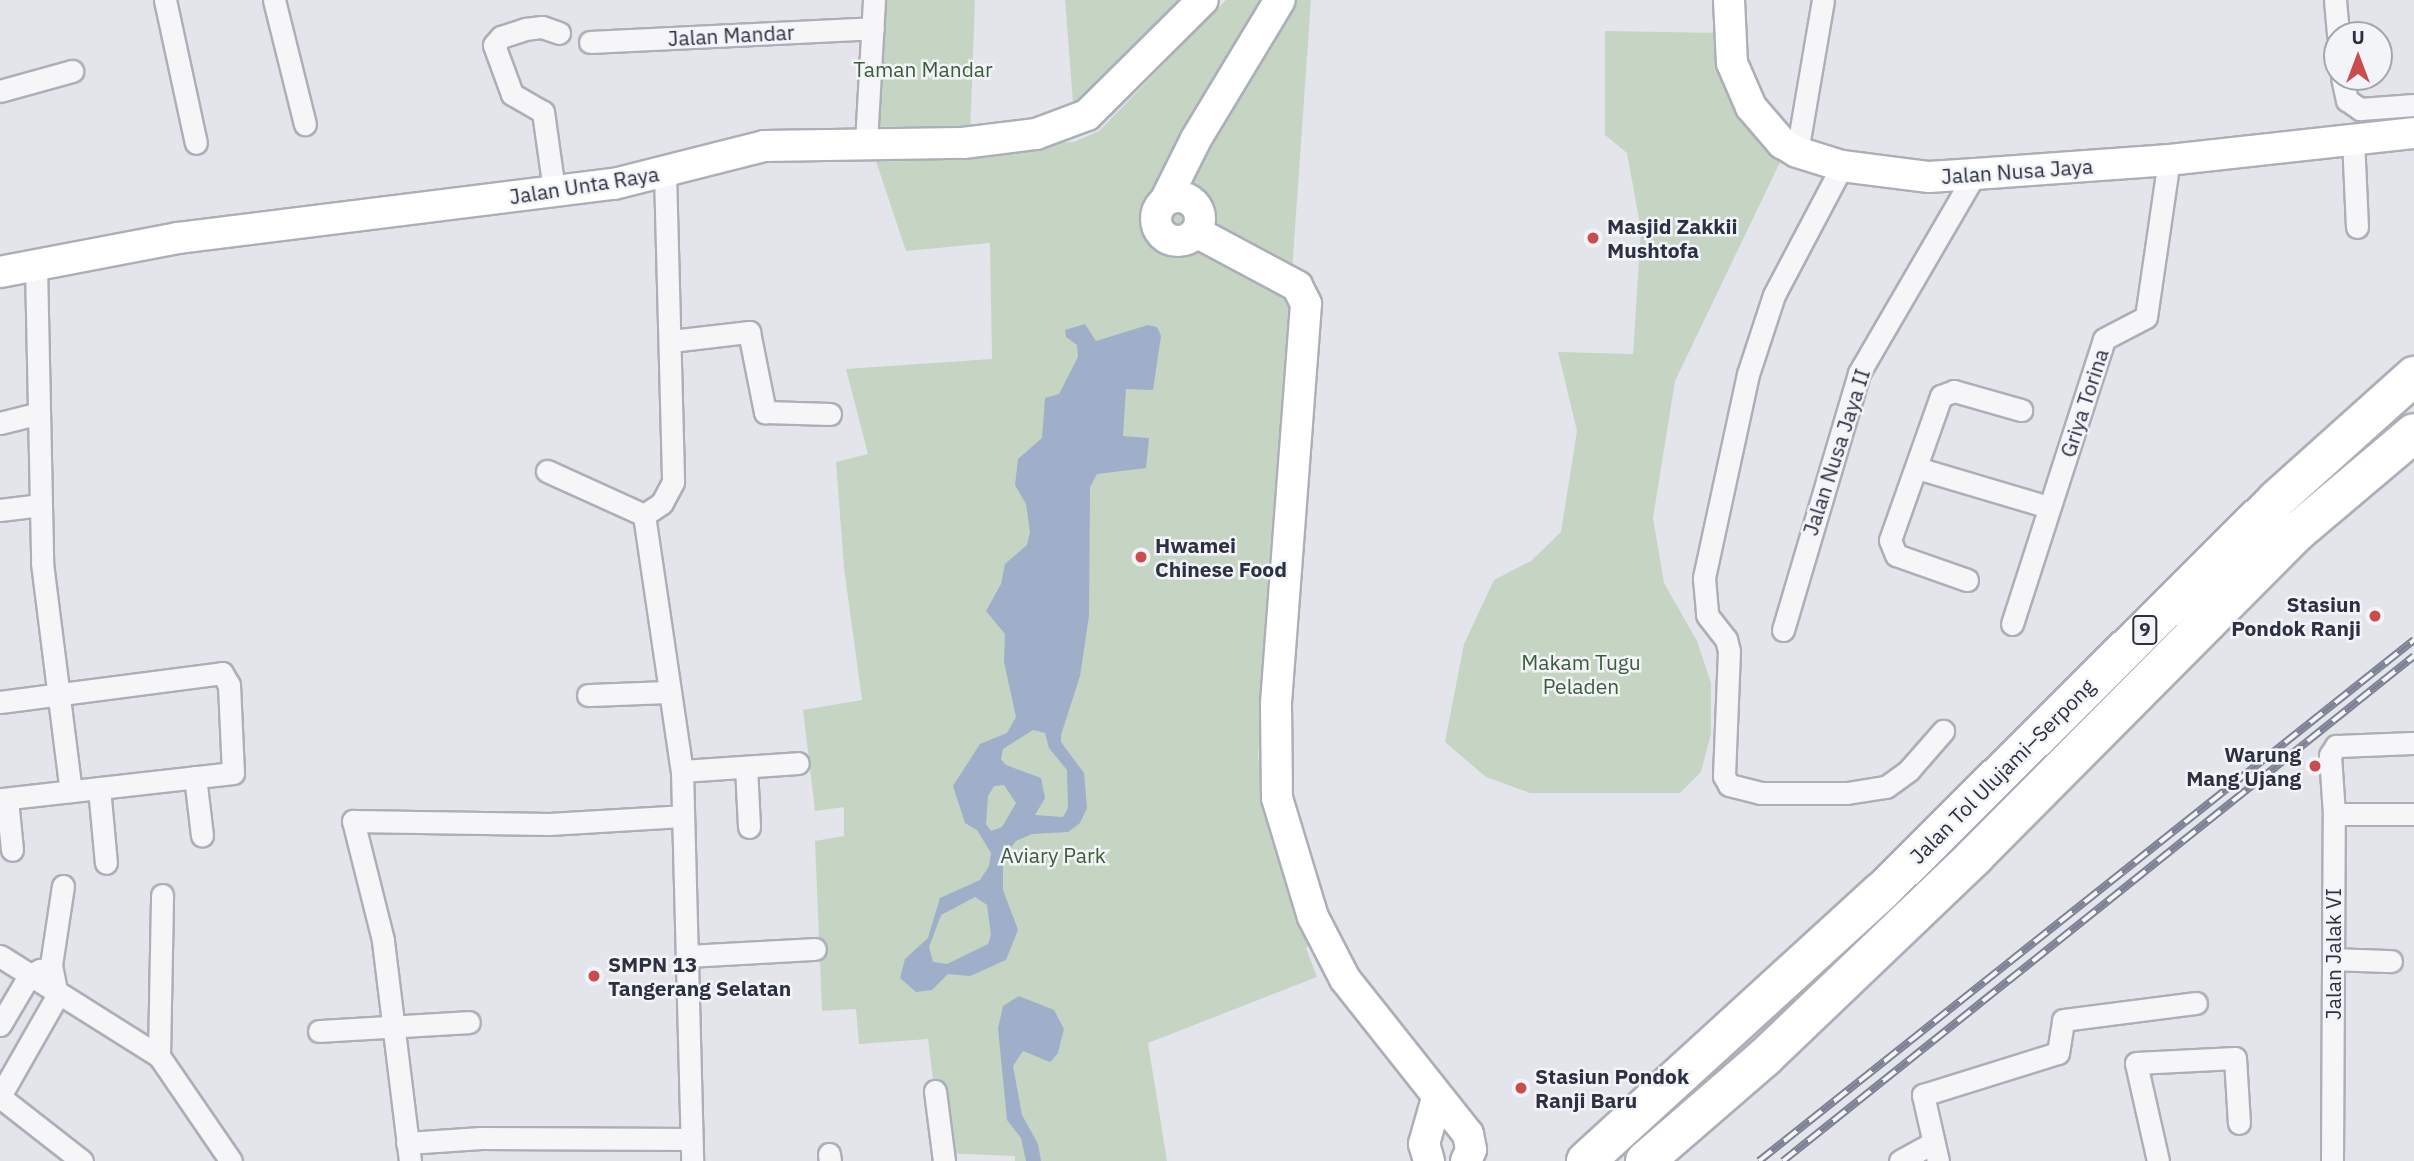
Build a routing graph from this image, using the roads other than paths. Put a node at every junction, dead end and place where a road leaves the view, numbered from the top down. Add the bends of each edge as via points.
1 (165, 0) edge
2 (274, 0) edge
3 (874, 0) edge
4 (1203, 0) edge
5 (1280, 0) edge
6 (1299, 0) edge
7 (1729, 0) edge
8 (1823, 0) edge
9 (2336, 0) edge
10 (2337, 21) edge
11 (873, 28) junction
12 (559, 33) dead end
13 (590, 42) dead end
14 (72, 71) dead end
15 (0, 91) edge
16 (2345, 91) edge
17 (2414, 105) edge
18 (305, 124) dead end
19 (2414, 133) edge
20 (2353, 139) junction
21 (196, 143) dead end
22 (866, 143) junction
23 (1797, 152) junction
24 (2169, 160) junction
25 (1842, 166) junction
26 (665, 172) junction
27 (1975, 174) junction
28 (554, 190) junction
29 (1176, 200) junction
30 (2357, 228) dead end
31 (36, 266) junction
32 (0, 272) edge
33 (671, 341) junction
34 (2414, 376) edge
35 (2021, 411) dead end
36 (37, 414) junction
37 (830, 414) dead end
38 (0, 424) edge
39 (2414, 433) edge
40 (1917, 468) junction
41 (547, 471) dead end
42 (41, 505) junction
43 (2049, 507) junction
44 (0, 510) edge
45 (644, 515) junction
46 (1967, 580) dead end
47 (2012, 624) dead end
48 (1783, 630) dead end
49 (670, 692) junction
50 (58, 694) junction
51 (588, 695) dead end
52 (0, 702) edge
53 (1942, 731) dead end
54 (2414, 743) edge
55 (798, 763) dead end
56 (746, 766) junction
57 (682, 771) junction
58 (195, 778) junction
59 (99, 788) junction
60 (71, 791) junction
61 (3, 799) edge
62 (2334, 814) junction
63 (2414, 814) edge
64 (682, 816) junction
65 (749, 827) dead end
66 (202, 836) dead end
67 (12, 850) dead end
68 (106, 863) dead end
69 (63, 886) dead end
70 (162, 895) dead end
71 (815, 949) dead end
72 (0, 956) edge
73 (689, 956) junction
74 (2333, 959) junction
75 (2391, 961) dead end
76 (51, 965) junction
77 (29, 975) junction
78 (57, 996) junction
79 (2196, 1003) dead end
80 (469, 1022) dead end
81 (0, 1025) edge
82 (394, 1027) junction
83 (319, 1031) dead end
84 (159, 1056) junction
85 (935, 1091) dead end
86 (0, 1097) edge
87 (1437, 1098) junction
88 (2239, 1123) dead end
89 (1462, 1128) junction
90 (691, 1139) junction
91 (1428, 1148) edge
92 (409, 1152) edge
93 (1936, 1152) edge
94 (82, 1161) edge
95 (230, 1161) edge
96 (692, 1161) edge
97 (944, 1161) edge
98 (1466, 1161) edge
99 (1586, 1161) edge
100 (1645, 1161) edge
101 (1900, 1161) edge
102 (2158, 1161) edge
103 (2332, 1161) edge

1 - 21 street
2 - 18 street
3 - 11 street
4 - 22 street, Jalan Unta Raya via 1107,97 1067,124 983,141
5 - 29 street via 1196,139
6 - 29 street
7 - 23 street, Jalan Nusa Jaya via 1731,63 1751,107 1782,143
8 - 23 street
9 - 10 street
11 - 13 street, Jalan Mandar
11 - 22 street
12 - 28 street via 542,27 525,29 501,37 494,46 512,94 543,112
14 - 15 street
16 - 17 street via 2347,100 2360,109
19 - 20 street, Jalan Nusa Jaya
20 - 24 street, Jalan Nusa Jaya
20 - 30 street
22 - 26 street, Jalan Unta Raya via 764,146
23 - 25 street, Jalan Nusa Jaya
24 - 27 street, Jalan Nusa Jaya
24 - 43 street, Griya Torina via 2146,317 2104,339
25 - 27 street, Jalan Nusa Jaya via 1929,177
25 - 53 street via 1774,295 1748,374 1704,578 1706,615 1726,639 1729,652 1724,776 1729,785 1760,793 1847,793 1886,787 1909,770
26 - 28 street, Jalan Unta Raya
26 - 33 street
27 - 48 street, Jalan Nusa Jaya II via 1859,373
28 - 31 street, Jalan Unta Raya via 178,238
29 - 87 street via 1156,221 1162,235 1176,241 1196,232 1297,286 1306,304 1276,704 1277,798 1313,918 1345,979
31 - 32 street, Jalan Unta Raya
31 - 36 street
33 - 37 street via 749,332 765,412
33 - 45 street via 673,482 662,503
34 - 99 highway, Jalan Tol Ulujami–Serpong / 9 via 2276,500 1882,891
35 - 40 street via 1947,391 1941,396
36 - 38 street
36 - 42 street
39 - 100 highway, Jalan Tol Ulujami–Serpong / 9 via 2297,532 1975,856 1765,1057
40 - 43 street
40 - 46 street via 1890,549
41 - 45 street
42 - 44 street
42 - 50 street via 41,563
43 - 47 street, Griya Torina
45 - 49 street
49 - 51 street
49 - 57 street
50 - 52 street
50 - 58 street via 222,673 229,685 233,773
50 - 60 street
54 - 62 street, Jalan Jalak VI via 2333,747
55 - 56 street
56 - 57 street
56 - 65 street
57 - 64 street
58 - 59 street
58 - 66 street
59 - 60 street
59 - 68 street
60 - 61 street
61 - 67 street
62 - 63 street
62 - 74 street, Jalan Jalak VI
64 - 73 street
64 - 82 street via 549,824 353,821 383,940
69 - 76 street
70 - 84 street
71 - 73 street
72 - 77 street
73 - 90 street
74 - 75 street
74 - 103 street, Jalan Jalak VI
76 - 77 street
76 - 78 street
77 - 78 street
77 - 81 street
78 - 84 street
78 - 86 street
79 - 93 street via 2063,1020 2058,1053 1923,1095
80 - 82 street
82 - 83 street
82 - 92 street
84 - 95 street
85 - 97 street
86 - 94 street
87 - 89 street
87 - 91 street
88 - 102 street via 2235,1058 2136,1063
89 - 91 street via 1447,1123
89 - 98 street via 1471,1142
90 - 92 street via 492,1138
90 - 96 street
93 - 101 street

